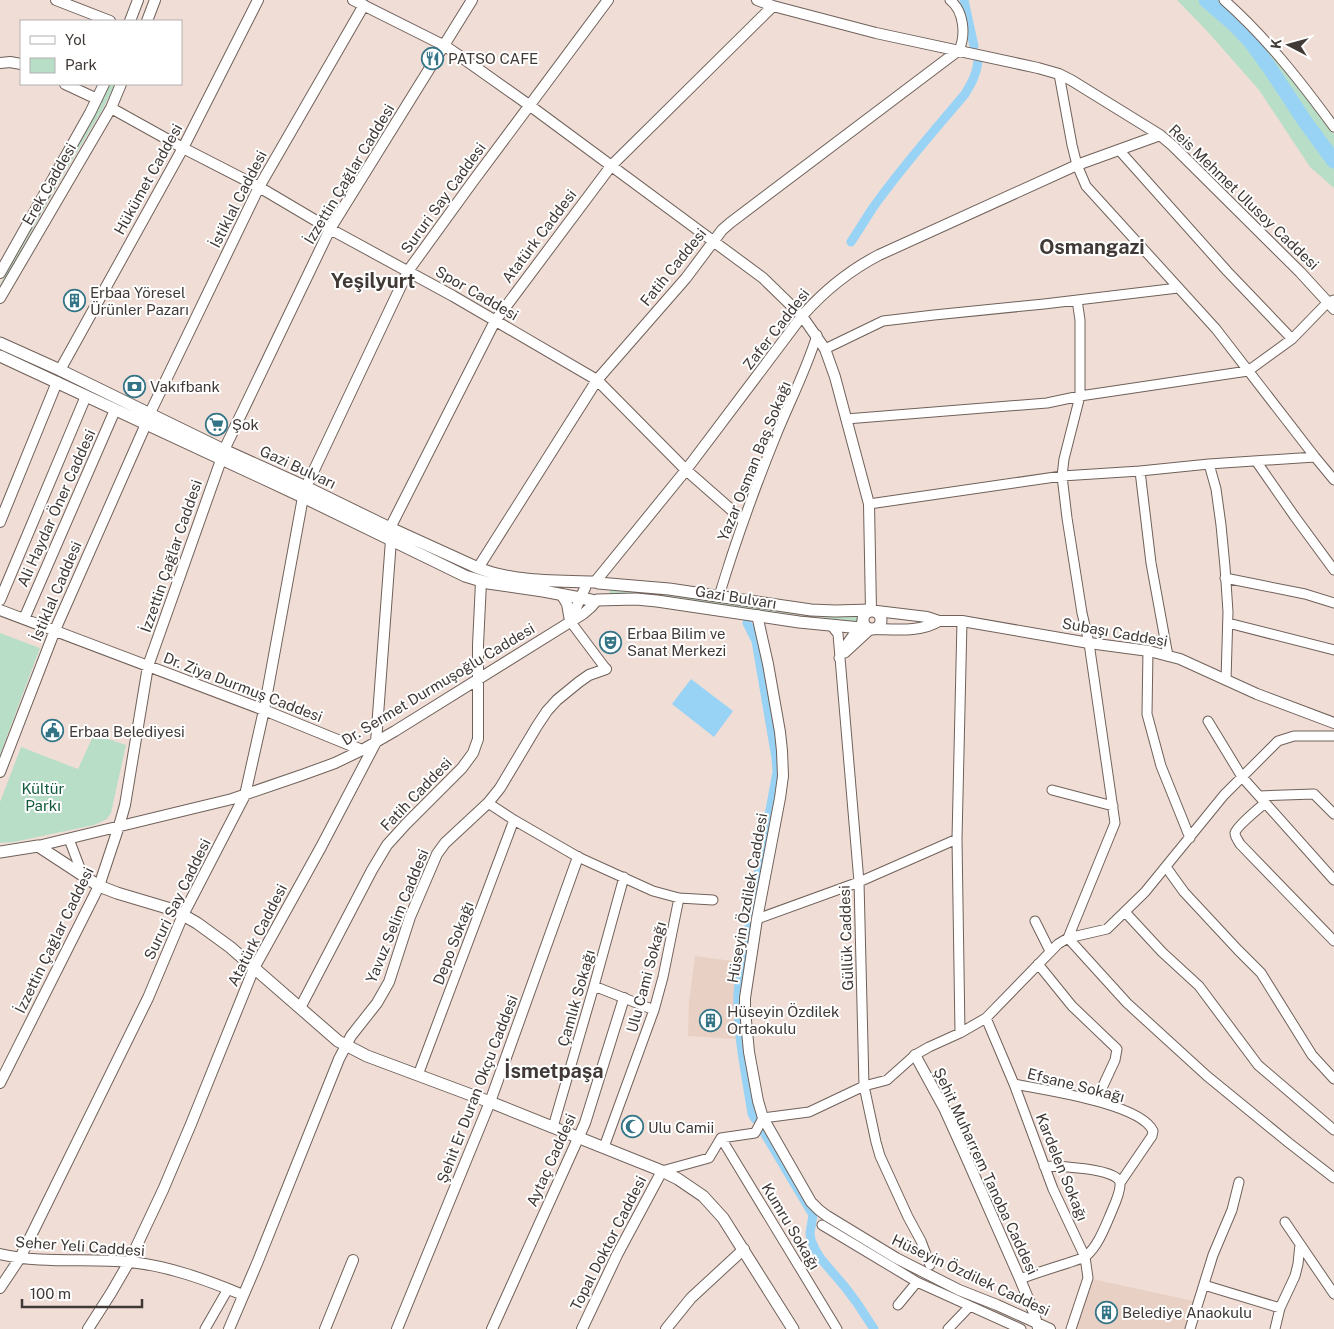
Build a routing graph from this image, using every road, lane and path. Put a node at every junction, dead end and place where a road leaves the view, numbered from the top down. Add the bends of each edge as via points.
1 (56, 0) edge
2 (138, 0) edge
3 (155, 0) edge
4 (258, 0) edge
5 (353, 0) edge
6 (472, 0) edge
7 (608, 0) edge
8 (758, 0) edge
9 (790, 0) edge
10 (950, 0) edge
11 (1224, 0) edge
12 (364, 5) junction
13 (777, 7) junction
14 (107, 20) edge
15 (130, 20) edge
16 (146, 20) edge
17 (445, 46) junction
18 (959, 50) junction
19 (0, 63) edge
20 (20, 64) edge
21 (1059, 74) junction
22 (67, 85) edge
23 (104, 85) edge
24 (121, 85) edge
25 (97, 99) junction
26 (530, 105) junction
27 (111, 108) junction
28 (1334, 127) edge
29 (1160, 135) junction
30 (183, 148) junction
31 (1119, 150) junction
32 (1077, 165) junction
33 (611, 166) junction
34 (259, 187) junction
35 (330, 228) junction
36 (714, 241) junction
37 (408, 271) junction
38 (0, 273) edge
39 (1178, 288) junction
40 (0, 298) edge
41 (1078, 300) junction
42 (1332, 303) edge
43 (802, 316) junction
44 (495, 320) junction
45 (817, 336) junction
46 (1292, 339) junction
47 (0, 343) edge
48 (825, 349) junction
49 (0, 356) edge
50 (60, 370) junction
51 (1248, 370) junction
52 (597, 380) junction
53 (57, 382) junction
54 (86, 396) junction
55 (1080, 396) junction
56 (115, 410) junction
57 (148, 419) junction
58 (846, 419) junction
59 (223, 455) junction
60 (1315, 457) junction
61 (1256, 461) junction
62 (1209, 464) junction
63 (686, 470) junction
64 (1140, 471) junction
65 (1062, 476) junction
66 (1334, 480) edge
67 (305, 492) junction
68 (869, 504) junction
69 (743, 520) junction
70 (0, 522) edge
71 (391, 534) junction
72 (478, 568) junction
73 (1334, 570) edge
74 (1225, 578) junction
75 (481, 582) junction
76 (591, 592) junction
77 (562, 594) junction
78 (719, 596) junction
79 (0, 600) edge
80 (1334, 602) edge
81 (0, 610) edge
82 (874, 611) junction
83 (757, 616) junction
84 (24, 619) junction
85 (570, 621) junction
86 (962, 621) junction
87 (939, 622) junction
88 (1228, 623) junction
89 (830, 625) junction
90 (864, 626) junction
91 (55, 630) junction
92 (1089, 643) junction
93 (1148, 650) junction
94 (1334, 650) edge
95 (1168, 656) junction
96 (839, 658) junction
97 (148, 666) junction
98 (606, 669) joint
99 (477, 680) junction
100 (1226, 680) junction
101 (264, 710) junction
102 (1208, 721) dead end
103 (1334, 723) edge
104 (1334, 736) edge
105 (376, 742) junction
106 (362, 750) junction
107 (0, 771) edge
108 (1242, 777) junction
109 (1052, 790) dead end
110 (244, 795) junction
111 (1262, 799) junction
112 (488, 803) junction
113 (1113, 806) junction
114 (1334, 814) edge
115 (514, 820) junction
116 (119, 826) junction
117 (1190, 838) junction
118 (69, 839) junction
119 (957, 839) junction
120 (38, 846) junction
121 (0, 852) edge
122 (578, 857) junction
123 (1166, 867) junction
124 (83, 876) junction
125 (624, 877) junction
126 (1334, 880) edge
127 (859, 882) junction
128 (99, 886) junction
129 (680, 898) junction
130 (713, 900) dead end
131 (1125, 912) junction
132 (183, 915) junction
133 (756, 919) junction
134 (1035, 921) dead end
135 (1068, 938) junction
136 (1334, 941) edge
137 (1050, 951) junction
138 (1038, 964) junction
139 (254, 968) junction
140 (594, 986) junction
141 (624, 998) junction
142 (300, 1008) junction
143 (654, 1010) junction
144 (986, 1018) junction
145 (960, 1033) junction
146 (346, 1046) junction
147 (915, 1055) junction
148 (418, 1076) junction
149 (1334, 1080) edge
150 (0, 1083) edge
151 (1014, 1084) junction
152 (864, 1086) junction
153 (1096, 1101) junction
154 (490, 1102) junction
155 (763, 1118) junction
156 (553, 1127) junction
157 (1334, 1130) edge
158 (579, 1138) junction
159 (721, 1138) junction
160 (604, 1147) junction
161 (1044, 1166) junction
162 (662, 1171) junction
163 (1334, 1178) edge
164 (1239, 1182) dead end
165 (1120, 1183) junction
166 (1285, 1222) dead end
167 (822, 1225) dead end
168 (1300, 1244) junction
169 (744, 1249) junction
170 (0, 1254) edge
171 (1085, 1257) junction
172 (20, 1258) junction
173 (353, 1260) dead end
174 (128, 1262) junction
175 (930, 1265) dead end
176 (1020, 1279) junction
177 (917, 1282) junction
178 (1204, 1285) junction
179 (0, 1288) edge
180 (228, 1289) junction
181 (1334, 1294) edge
182 (244, 1295) junction
183 (898, 1305) dead end
184 (970, 1306) junction
185 (1280, 1308) junction
186 (1038, 1326) edge
187 (88, 1329) edge
188 (205, 1329) edge
189 (230, 1329) edge
190 (325, 1329) edge
191 (397, 1329) edge
192 (492, 1329) edge
193 (582, 1329) edge
194 (666, 1329) edge
195 (793, 1329) edge
196 (837, 1329) edge
197 (948, 1329) edge
198 (1021, 1329) edge
199 (1050, 1329) edge
200 (1071, 1329) edge
201 (1190, 1329) edge
202 (1275, 1329) edge

1 - 14 street
2 - 15 street
3 - 16 street
4 - 30 street, Hükümet Caddesi
5 - 12 street
6 - 17 street, İzzettin Çağlar Caddesi
7 - 26 street, Sururi Say Caddesi
8 - 13 street, Reis Mehmet Ulusoy Caddesi
9 - 13 street, Atatürk Caddesi
10 - 18 street via 961,21 964,36
11 - 28 street via 1270,46
12 - 17 street
12 - 34 street, İstiklal Caddesi
13 - 18 street, Reis Mehmet Ulusoy Caddesi via 876,33
13 - 33 street, Atatürk Caddesi
17 - 26 street
17 - 35 street, İzzettin Çağlar Caddesi
18 - 21 street, Reis Mehmet Ulusoy Caddesi
18 - 36 street, Fatih Caddesi via 730,223
19 - 20 street
21 - 29 street, Reis Mehmet Ulusoy Caddesi
21 - 32 street
22 - 25 street
23 - 25 street, Erek Caddesi
24 - 27 street, Erek Caddesi
25 - 38 street, Erek Caddesi
26 - 33 street
26 - 37 street, Sururi Say Caddesi
27 - 30 street, Spor Caddesi
27 - 40 street, Erek Caddesi
29 - 31 street, Zafer Caddesi
29 - 42 street, Reis Mehmet Ulusoy Caddesi
30 - 34 street, Spor Caddesi
30 - 50 street, Hükümet Caddesi
31 - 32 street, Zafer Caddesi
31 - 46 street
32 - 39 street via 1086,186
32 - 43 street, Zafer Caddesi via 867,261 834,284
33 - 36 street
33 - 44 street, Atatürk Caddesi
34 - 35 street, Spor Caddesi
34 - 57 street, İstiklal Caddesi
35 - 37 street, Spor Caddesi
35 - 59 street, İzzettin Çağlar Caddesi
36 - 43 street via 763,278
36 - 52 street, Fatih Caddesi
37 - 44 street, Spor Caddesi
37 - 67 street, Sururi Say Caddesi
39 - 41 street
39 - 51 street
41 - 48 street via 883,321
41 - 55 street
42 - 46 street
43 - 45 street
43 - 63 street, Zafer Caddesi
44 - 52 street, Spor Caddesi
44 - 71 street, Atatürk Caddesi
45 - 48 street
45 - 69 street, Yazar Osman Baş Sokağı
46 - 51 street
47 - 50 main road, Gazi Bulvarı
48 - 58 street
49 - 53 main road, Gazi Bulvarı
50 - 57 main road, Gazi Bulvarı
51 - 55 street
51 - 60 street
52 - 63 street, Spor Caddesi
52 - 72 street, Fatih Caddesi
53 - 54 main road, Gazi Bulvarı
53 - 70 street
54 - 56 main road, Gazi Bulvarı
54 - 79 street
55 - 58 street via 1047,403
55 - 65 street
56 - 57 main road, Gazi Bulvarı
56 - 84 street, Ali Haydar Öner Caddesi
57 - 59 main road, Gazi Bulvarı
57 - 91 street, İstiklal Caddesi
58 - 68 street
59 - 67 main road, Gazi Bulvarı
59 - 97 street, İzzettin Çağlar Caddesi
60 - 61 street
60 - 66 street
61 - 62 street
61 - 73 street
62 - 64 street
62 - 74 street via 1221,524
63 - 69 street, Spor Caddesi
63 - 76 street, Zafer Caddesi
64 - 65 street
64 - 95 street via 1151,563
65 - 68 street
65 - 92 street
67 - 71 main road, Gazi Bulvarı
67 - 101 street, Sururi Say Caddesi
68 - 82 street
69 - 78 street, Yazar Osman Baş Sokağı
71 - 72 main road, Gazi Bulvarı
71 - 75 main road, Gazi Bulvarı
71 - 105 street, Atatürk Caddesi
72 - 76 main road, Gazi Bulvarı
74 - 80 street
74 - 88 street
75 - 77 main road, Gazi Bulvarı
75 - 99 street, Fatih Caddesi
76 - 77 main road, Gazi Bulvarı
76 - 78 main road, Gazi Bulvarı via 668,589
76 - 83 main road, Gazi Bulvarı
76 - 85 street
76 - 85 street, Dr. Sermet Durmuşoğlu Caddesi via 589,609
77 - 85 street
78 - 82 main road, Gazi Bulvarı via 811,610
81 - 84 street, Dr. Ziya Durmuş Caddesi
82 - 87 street, Subaşı Caddesi via 927,617
82 - 90 main road via 865,613
82 - 90 main road via 881,622 877,627
83 - 89 main road, Gazi Bulvarı
83 - 133 street, Hüseyin Özdilek Caddesi via 780,732 783,776
84 - 91 street, Dr. Ziya Durmuş Caddesi
85 - 98 street
85 - 99 street, Dr. Sermet Durmuşoğlu Caddesi
86 - 87 street, Subaşı Caddesi
86 - 92 street, Subaşı Caddesi
86 - 119 street
87 - 90 street, Subaşı Caddesi via 920,628
88 - 94 street
88 - 100 street
89 - 90 main road, Gazi Bulvarı
89 - 96 street, Güllük Caddesi via 838,634
90 - 96 street
90 - 96 street
91 - 97 street, Dr. Ziya Durmuş Caddesi
91 - 107 street, İstiklal Caddesi
92 - 93 street, Subaşı Caddesi
92 - 113 street
93 - 95 street, Subaşı Caddesi
93 - 117 street via 1147,714 1161,766
95 - 100 street, Subaşı Caddesi
96 - 127 street, Güllük Caddesi
97 - 101 street, Dr. Ziya Durmuş Caddesi
97 - 116 street, İzzettin Çağlar Caddesi
98 - 112 street, Yavuz Selim Caddesi via 578,682 547,711
99 - 105 street, Dr. Sermet Durmuşoğlu Caddesi
99 - 142 street, Fatih Caddesi via 478,739 473,753 387,845
100 - 103 street, Subaşı Caddesi
101 - 106 street, Dr. Ziya Durmuş Caddesi
101 - 110 street, Sururi Say Caddesi
102 - 108 street
104 - 108 street via 1294,736 1278,741
105 - 106 street, Dr. Sermet Durmuşoğlu Caddesi
105 - 139 street, Atatürk Caddesi
106 - 110 street, Dr. Sermet Durmuşoğlu Caddesi
108 - 111 street
108 - 117 street
109 - 113 street
110 - 116 street, Dr. Sermet Durmuşoğlu Caddesi
110 - 132 street, Sururi Say Caddesi
111 - 114 street via 1314,794
111 - 126 street
111 - 136 street via 1237,828 1236,838
112 - 115 street
112 - 146 street, Yavuz Selim Caddesi via 437,854 410,917 385,991 357,1026
113 - 135 street via 1115,823
115 - 122 street
115 - 148 street, Depo Sokağı
116 - 118 street, Dr. Sermet Durmuşoğlu Caddesi
116 - 128 street, İzzettin Çağlar Caddesi
117 - 123 street
118 - 120 street, Dr. Sermet Durmuşoğlu Caddesi
118 - 124 street
119 - 127 street
119 - 145 street
120 - 121 main road, Dr. Sermet Durmuşoğlu Caddesi
120 - 124 main road
122 - 125 street
122 - 154 street, Şehit Er Duran Okçu Caddesi
123 - 131 street
123 - 149 street via 1184,892 1261,974 1312,1055
124 - 128 main road
125 - 129 street
125 - 140 street, Çamlık Sokağı
127 - 133 street
127 - 152 street, Güllük Caddesi
128 - 132 main road
128 - 150 street, İzzettin Çağlar Caddesi
129 - 130 street
129 - 143 street, Ulu Cami Sokağı
131 - 135 street via 1107,929
131 - 157 street via 1199,986 1258,1066
132 - 139 main road
132 - 172 street, Sururi Say Caddesi via 148,998
133 - 155 street, Hüseyin Özdilek Caddesi via 745,1010 749,1052
134 - 137 street
135 - 137 street
135 - 163 street via 1127,1003 1200,1069
137 - 138 street
138 - 144 street
138 - 153 street via 1072,1006 1117,1049 1116,1060
139 - 142 main road
139 - 174 street, Atatürk Caddesi via 188,1133
140 - 141 street
140 - 156 street, Çamlık Sokağı
141 - 143 street
141 - 158 street, Aytaç Caddesi
142 - 146 main road
143 - 160 street, Ulu Cami Sokağı
144 - 145 street
144 - 151 street, Kardelen Sokağı
145 - 147 street
146 - 148 main road
146 - 182 street, Yavuz Selim Caddesi
147 - 152 street via 887,1080
147 - 176 street, Şehit Muharrem Tanoba Caddesi via 944,1108
148 - 154 main road
151 - 153 street, Efsane Sokağı
151 - 161 street, Kardelen Sokağı
152 - 155 street via 809,1112
152 - 175 street, Güllük Caddesi via 880,1156
153 - 165 street, Efsane Sokağı via 1133,1114 1153,1131
154 - 156 main road
154 - 191 street, Şehit Er Duran Okçu Caddesi
155 - 159 street via 755,1133
155 - 186 street, Hüseyin Özdilek Caddesi via 811,1202 819,1210 896,1258
156 - 158 main road
158 - 160 main road
158 - 192 street, Aytaç Caddesi
159 - 162 street via 708,1158
159 - 196 street, Kumru Sokağı
160 - 162 main road
161 - 165 street via 1108,1174 1115,1176
161 - 171 street, Kardelen Sokağı
162 - 169 main road via 703,1196
162 - 193 street, Topal Doktor Caddesi
164 - 178 street
165 - 171 street via 1106,1225
166 - 168 street
167 - 177 street, Hüseyin Özdilek Caddesi
168 - 181 street
168 - 185 street via 1295,1276
169 - 194 street via 691,1298
169 - 195 main road
170 - 172 street, Seher Yeli Caddesi
171 - 176 street
171 - 200 street, Kardelen Sokağı via 1088,1278
172 - 174 street, Seher Yeli Caddesi
172 - 179 street, Sururi Say Caddesi
173 - 190 street
174 - 180 street, Seher Yeli Caddesi via 163,1268
174 - 187 street, Atatürk Caddesi
176 - 186 street, Şehit Muharrem Tanoba Caddesi
177 - 183 street
177 - 184 street, Hüseyin Özdilek Caddesi
178 - 185 street
178 - 201 street
180 - 182 street, Seher Yeli Caddesi
180 - 188 street
182 - 189 street, Yavuz Selim Caddesi
184 - 197 street
184 - 198 street, Hüseyin Özdilek Caddesi
185 - 202 street
186 - 199 street, Hüseyin Özdilek Caddesi

